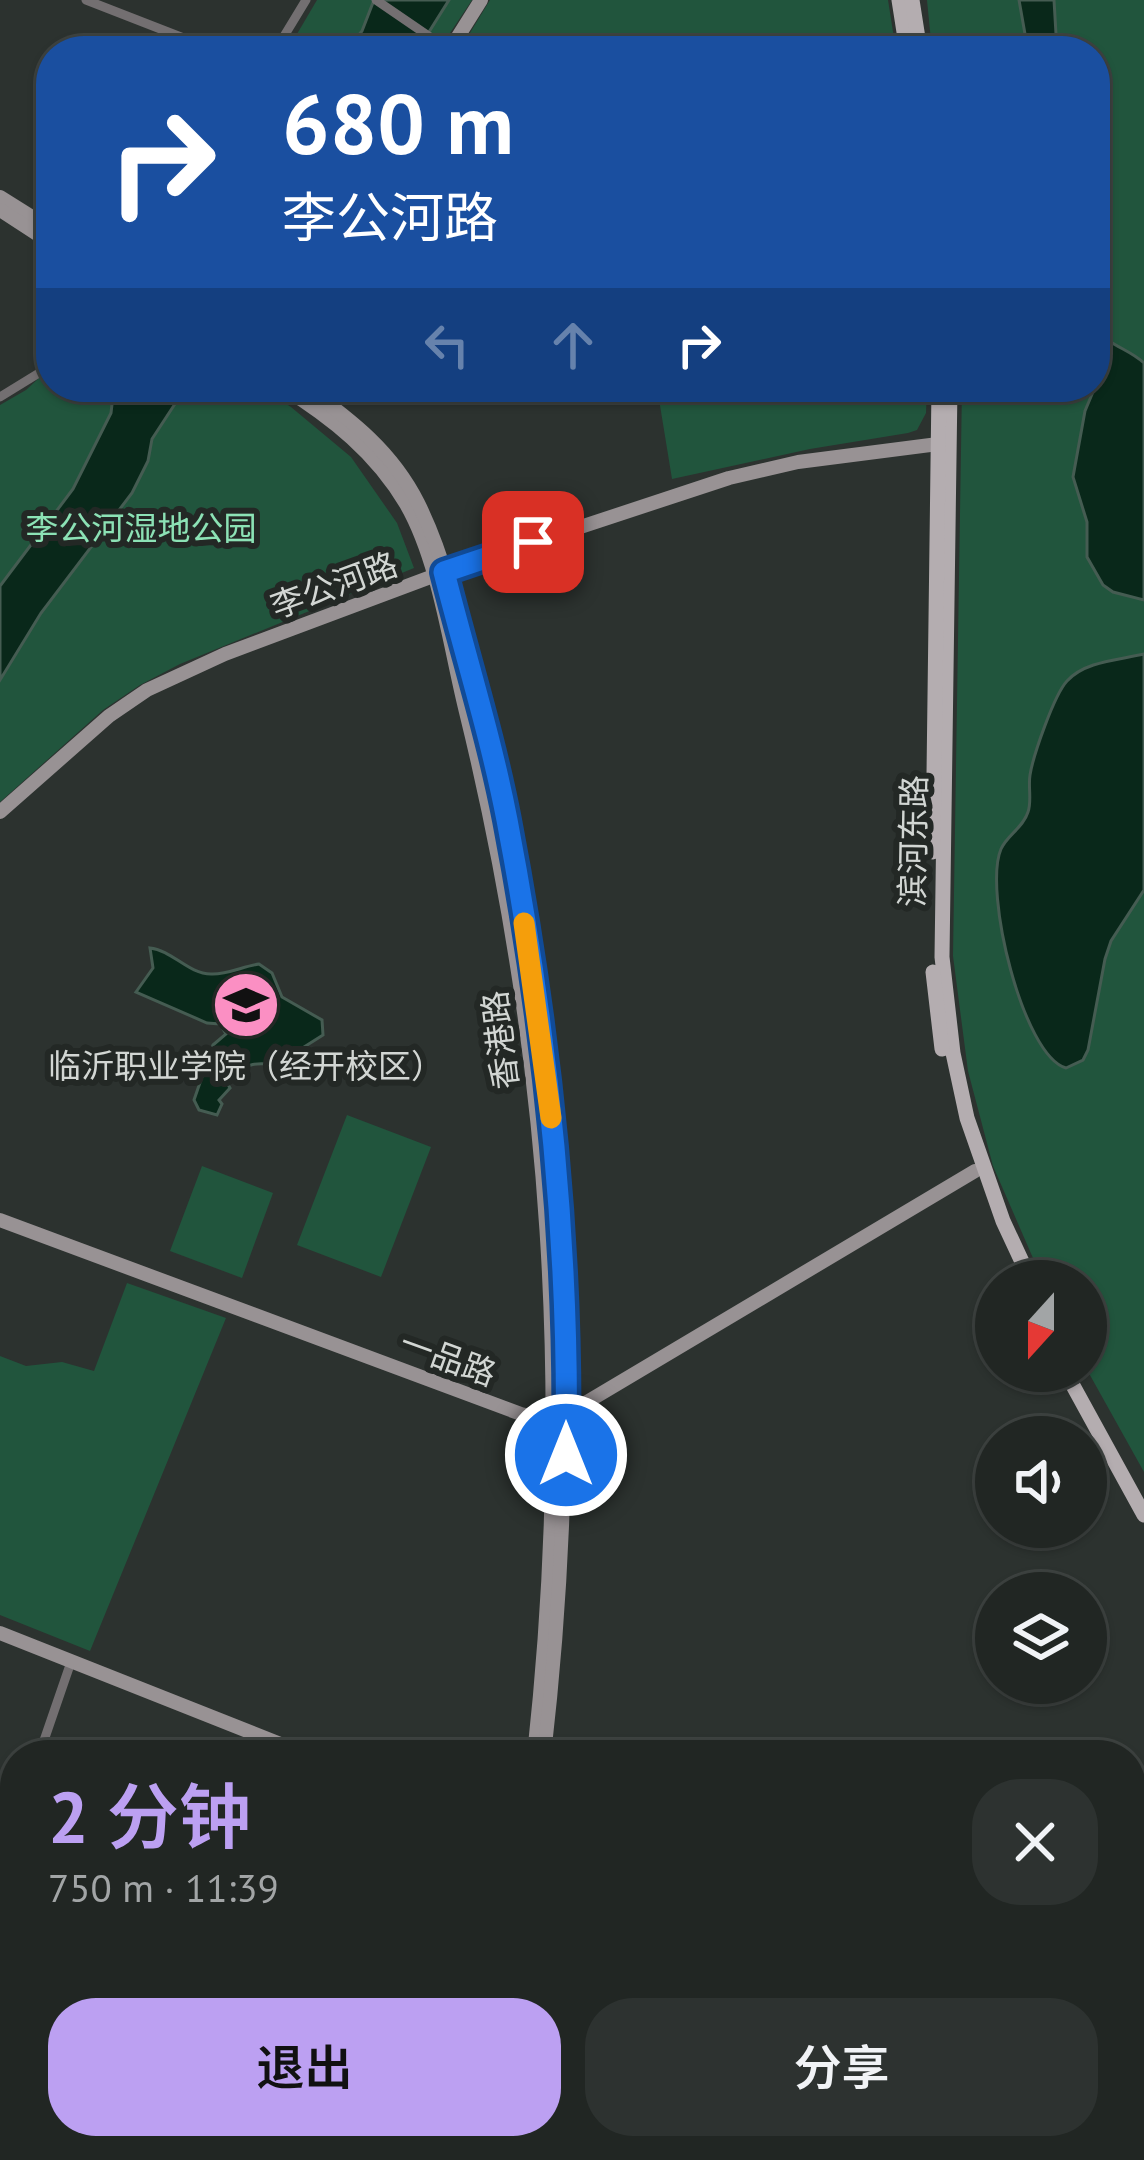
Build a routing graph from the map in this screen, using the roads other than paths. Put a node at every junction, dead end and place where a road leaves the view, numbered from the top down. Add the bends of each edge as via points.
1 (86, 0) edge
2 (306, 0) edge
3 (376, 0) edge
4 (481, 0) edge
5 (899, 0) edge
6 (912, 0) edge
7 (178, 36) edge
8 (284, 36) edge
9 (429, 36) edge
10 (458, 36) edge
11 (905, 36) edge
12 (918, 36) edge
13 (0, 197) edge
14 (0, 210) edge
15 (36, 220) edge
16 (36, 233) edge
17 (36, 375) edge
18 (0, 397) edge
19 (303, 402) edge
20 (327, 402) edge
21 (939, 402) edge
22 (950, 402) edge
23 (938, 444) junction
24 (439, 575) junction
25 (0, 812) edge
26 (974, 1171) junction
27 (0, 1220) edge
28 (1011, 1260) edge
29 (1021, 1260) edge
30 (1077, 1392) edge
31 (1087, 1392) edge
32 (561, 1418) junction
33 (1144, 1497) edge
34 (1144, 1515) edge
35 (0, 1633) edge
36 (71, 1661) junction
37 (44, 1740) edge
38 (270, 1740) edge
39 (535, 1740) edge
40 (545, 1740) edge

1 - 7 street
2 - 8 street
3 - 9 street
4 - 10 street
5 - 11 main road
6 - 12 main road
13 - 15 street
14 - 16 street
17 - 18 street
19 - 24 street, 香港路 via 361,443 386,474
20 - 24 street, 香港路 via 368,432 418,502
21 - 23 main road, 滨河东路
22 - 29 main road, 滨河东路 via 942,957 968,1118
23 - 24 street, 李公河路 via 729,478
23 - 26 main road, 滨河东路 via 932,958 943,1054
24 - 25 street, 李公河路 via 146,690
24 - 32 street, 香港路 via 526,1011
26 - 28 main road, 滨河东路
26 - 32 street
27 - 32 street, 一品路 via 521,1414
30 - 34 main road
31 - 33 main road
32 - 39 street, 香港路
32 - 40 street, 香港路 via 564,1535
35 - 36 street
36 - 37 street
36 - 38 street

